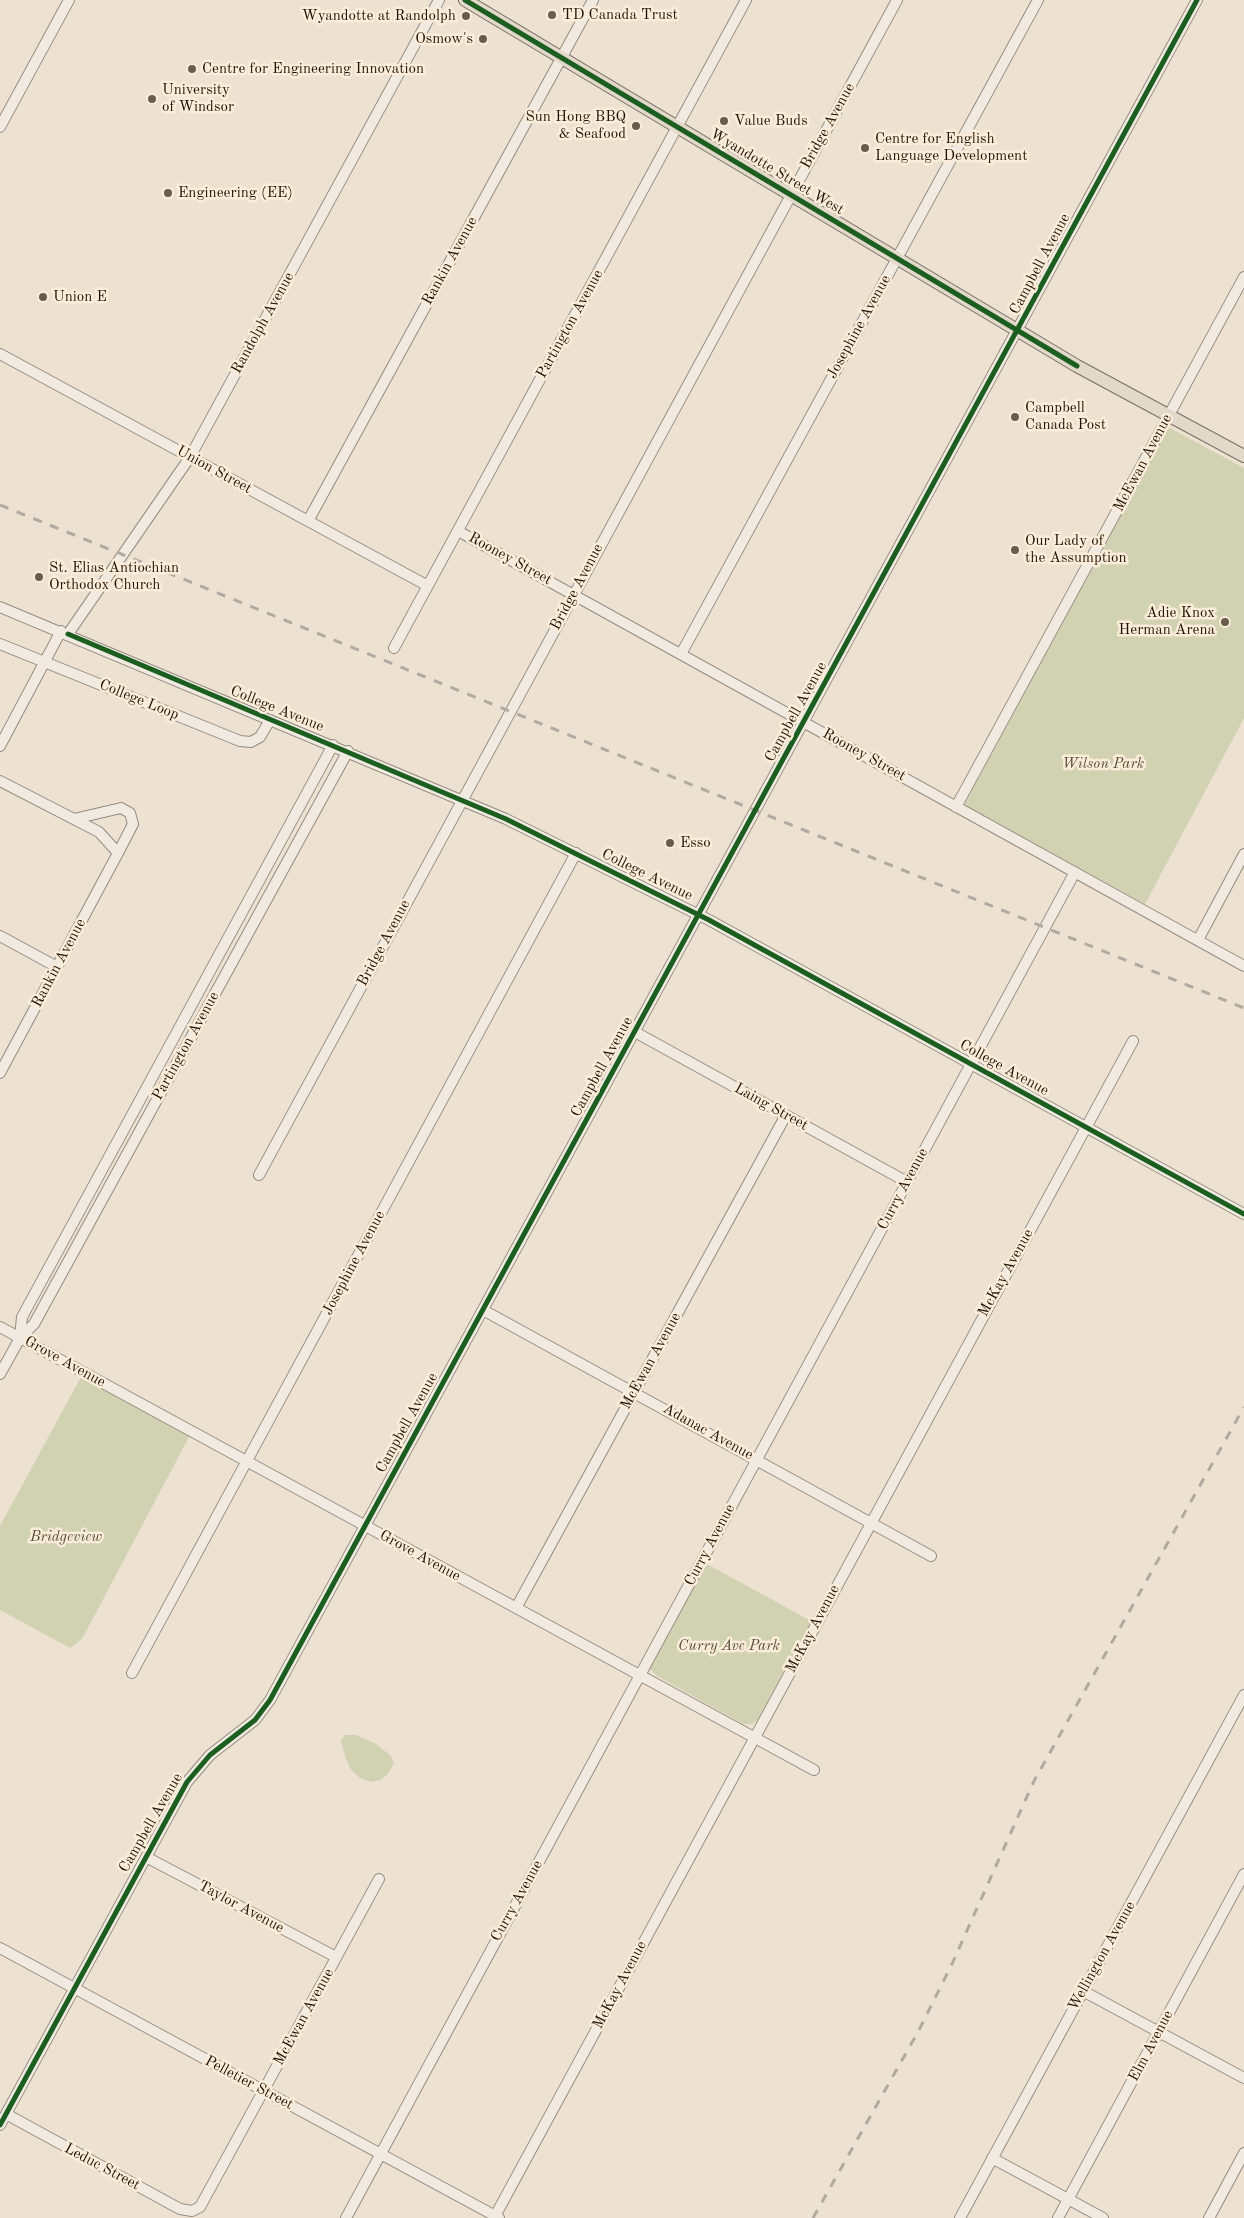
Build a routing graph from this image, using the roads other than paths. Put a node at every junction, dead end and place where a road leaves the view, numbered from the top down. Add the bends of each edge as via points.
1 (69, 0) edge
2 (440, 0) edge
3 (465, 0) edge
4 (593, 0) edge
5 (746, 0) edge
6 (897, 0) edge
7 (1038, 0) edge
8 (1197, 0) edge
9 (561, 58) junction
10 (0, 127) edge
11 (677, 127) junction
12 (790, 195) junction
13 (897, 258) junction
14 (1244, 277) edge
15 (1018, 330) junction
16 (0, 354) edge
17 (1169, 415) junction
18 (1244, 456) edge
19 (190, 457) junction
20 (308, 521) junction
21 (458, 531) junction
22 (428, 586) junction
23 (574, 595) junction
24 (0, 607) edge
25 (65, 633) junction
26 (0, 644) edge
27 (394, 648) dead end
28 (681, 654) junction
29 (45, 662) junction
30 (270, 720) junction
31 (804, 722) junction
32 (333, 745) junction
33 (0, 746) edge
34 (348, 751) junction
35 (0, 781) edge
36 (463, 799) junction
37 (956, 806) junction
38 (74, 819) junction
39 (118, 853) junction
40 (576, 854) junction
41 (1244, 854) edge
42 (1076, 872) junction
43 (699, 914) junction
44 (0, 936) edge
45 (1198, 940) junction
46 (1244, 966) edge
47 (57, 967) junction
48 (635, 1032) junction
49 (1133, 1041) dead end
50 (971, 1064) junction
51 (0, 1073) edge
52 (786, 1115) junction
53 (1086, 1127) junction
54 (258, 1175) dead end
55 (907, 1182) junction
56 (1244, 1214) edge
57 (484, 1310) junction
58 (0, 1327) edge
59 (20, 1338) junction
60 (0, 1374) edge
61 (634, 1392) junction
62 (756, 1459) junction
63 (247, 1461) junction
64 (871, 1522) junction
65 (366, 1526) junction
66 (931, 1556) dead end
67 (516, 1608) junction
68 (132, 1673) dead end
69 (640, 1675) junction
70 (1244, 1695) edge
71 (755, 1737) junction
72 (814, 1770) dead end
73 (146, 1857) junction
74 (1244, 1874) edge
75 (379, 1879) dead end
76 (0, 1948) edge
77 (336, 1957) junction
78 (74, 1988) junction
79 (1083, 1991) junction
80 (1158, 2032) junction
81 (1244, 2078) edge
82 (264, 2091) junction
83 (6, 2114) junction
84 (0, 2125) edge
85 (1244, 2153) edge
86 (380, 2154) junction
87 (992, 2158) junction
88 (1068, 2199) junction
89 (200, 2208) joint
90 (496, 2217) edge
91 (346, 2218) edge
92 (960, 2218) edge
93 (1058, 2218) edge
94 (1103, 2218) edge
95 (1209, 2218) edge

1 - 10 street
2 - 19 street, Randolph Avenue
3 - 9 main road, Wyandotte Street West
4 - 9 street, Rankin Avenue
5 - 11 street, Partington Avenue
6 - 12 street, Bridge Avenue
7 - 13 street, Josephine Avenue
8 - 15 street, Campbell Avenue
9 - 11 main road, Wyandotte Street West
9 - 20 street, Rankin Avenue
11 - 12 main road, Wyandotte Street West
11 - 21 street, Partington Avenue
12 - 13 main road, Wyandotte Street West
12 - 23 street, Bridge Avenue
13 - 15 main road, Wyandotte Street West
13 - 28 street, Josephine Avenue
14 - 17 street, McEwan Avenue
15 - 17 main road, Wyandotte Street West
15 - 31 street, Campbell Avenue
16 - 19 street, Union Street
17 - 18 main road, Wyandotte Street West
17 - 37 street, McEwan Avenue
19 - 20 street, Union Street
19 - 25 street, Randolph Avenue
20 - 22 street, Union Street
21 - 22 street, Partington Avenue
21 - 23 street, Rooney Street
22 - 27 street, Partington Avenue
23 - 28 street, Rooney Street
23 - 36 street, Bridge Avenue
24 - 25 street, College Avenue
25 - 29 street, Randolph Avenue
25 - 30 street, College Avenue
26 - 29 street, College Loop
28 - 31 street, Rooney Street
29 - 30 street, College Loop via 240,741 251,742 260,738
29 - 33 street, Randolph Avenue
30 - 32 street, College Avenue
31 - 37 street, Rooney Street
31 - 43 street, Campbell Avenue
32 - 34 street, College Avenue
32 - 59 street, Partington Avenue via 22,1317
34 - 36 street, College Avenue
34 - 59 street, Partington Avenue via 38,1316
35 - 38 street
36 - 40 street, College Avenue
36 - 54 street, Bridge Avenue
37 - 42 street, Rooney Street
38 - 39 street via 99,832
38 - 39 street, Rankin Avenue via 121,808 130,813 134,824
39 - 47 street, Rankin Avenue
40 - 43 street, College Avenue
40 - 63 street, Josephine Avenue
41 - 45 street
42 - 45 street, Rooney Street
42 - 50 street, Curry Avenue
43 - 48 street, Campbell Avenue
43 - 50 street, College Avenue
44 - 47 street
45 - 46 street, Rooney Street
47 - 51 street, Rankin Avenue
48 - 52 street, Laing Street
48 - 57 street, Campbell Avenue
49 - 53 street, McKay Avenue
50 - 53 street, College Avenue
50 - 55 street, Curry Avenue
52 - 55 street, Laing Street
52 - 61 street, McEwan Avenue
53 - 56 street, College Avenue
53 - 64 street, McKay Avenue
55 - 62 street, Curry Avenue
57 - 61 street, Adanac Avenue
57 - 65 street, Campbell Avenue
58 - 59 street, Grove Avenue
59 - 60 street, Partington Avenue
59 - 63 street, Grove Avenue
61 - 62 street, Adanac Avenue
61 - 67 street, McEwan Avenue
62 - 64 street, Adanac Avenue
62 - 69 street, Curry Avenue
63 - 65 street, Grove Avenue
63 - 68 street, Josephine Avenue
64 - 66 street, Adanac Avenue
64 - 71 street, McKay Avenue
65 - 67 street, Grove Avenue
65 - 73 street, Campbell Avenue via 270,1700 255,1720 210,1755 187,1782
67 - 69 street, Grove Avenue
69 - 71 street, Grove Avenue
69 - 86 street, Curry Avenue
70 - 79 street, Wellington Avenue
71 - 72 street, Grove Avenue
71 - 90 street, McKay Avenue
73 - 77 street, Taylor Avenue
73 - 78 street, Campbell Avenue
74 - 80 street, Elm Avenue
75 - 77 street, McEwan Avenue
76 - 78 street, Pelletier Street
77 - 82 street, McEwan Avenue
78 - 82 street, Pelletier Street
78 - 83 street, Campbell Avenue
79 - 80 street
79 - 87 street, Wellington Avenue
80 - 81 street
80 - 88 street, Elm Avenue
82 - 86 street, Pelletier Street
82 - 89 street, McEwan Avenue
83 - 84 street, Campbell Avenue
83 - 89 street, Leduc Street via 180,2209 192,2211
85 - 95 street
86 - 90 street, Pelletier Street
86 - 91 street, Curry Avenue
87 - 88 street
87 - 92 street, Wellington Avenue
88 - 93 street, Elm Avenue
88 - 94 street

